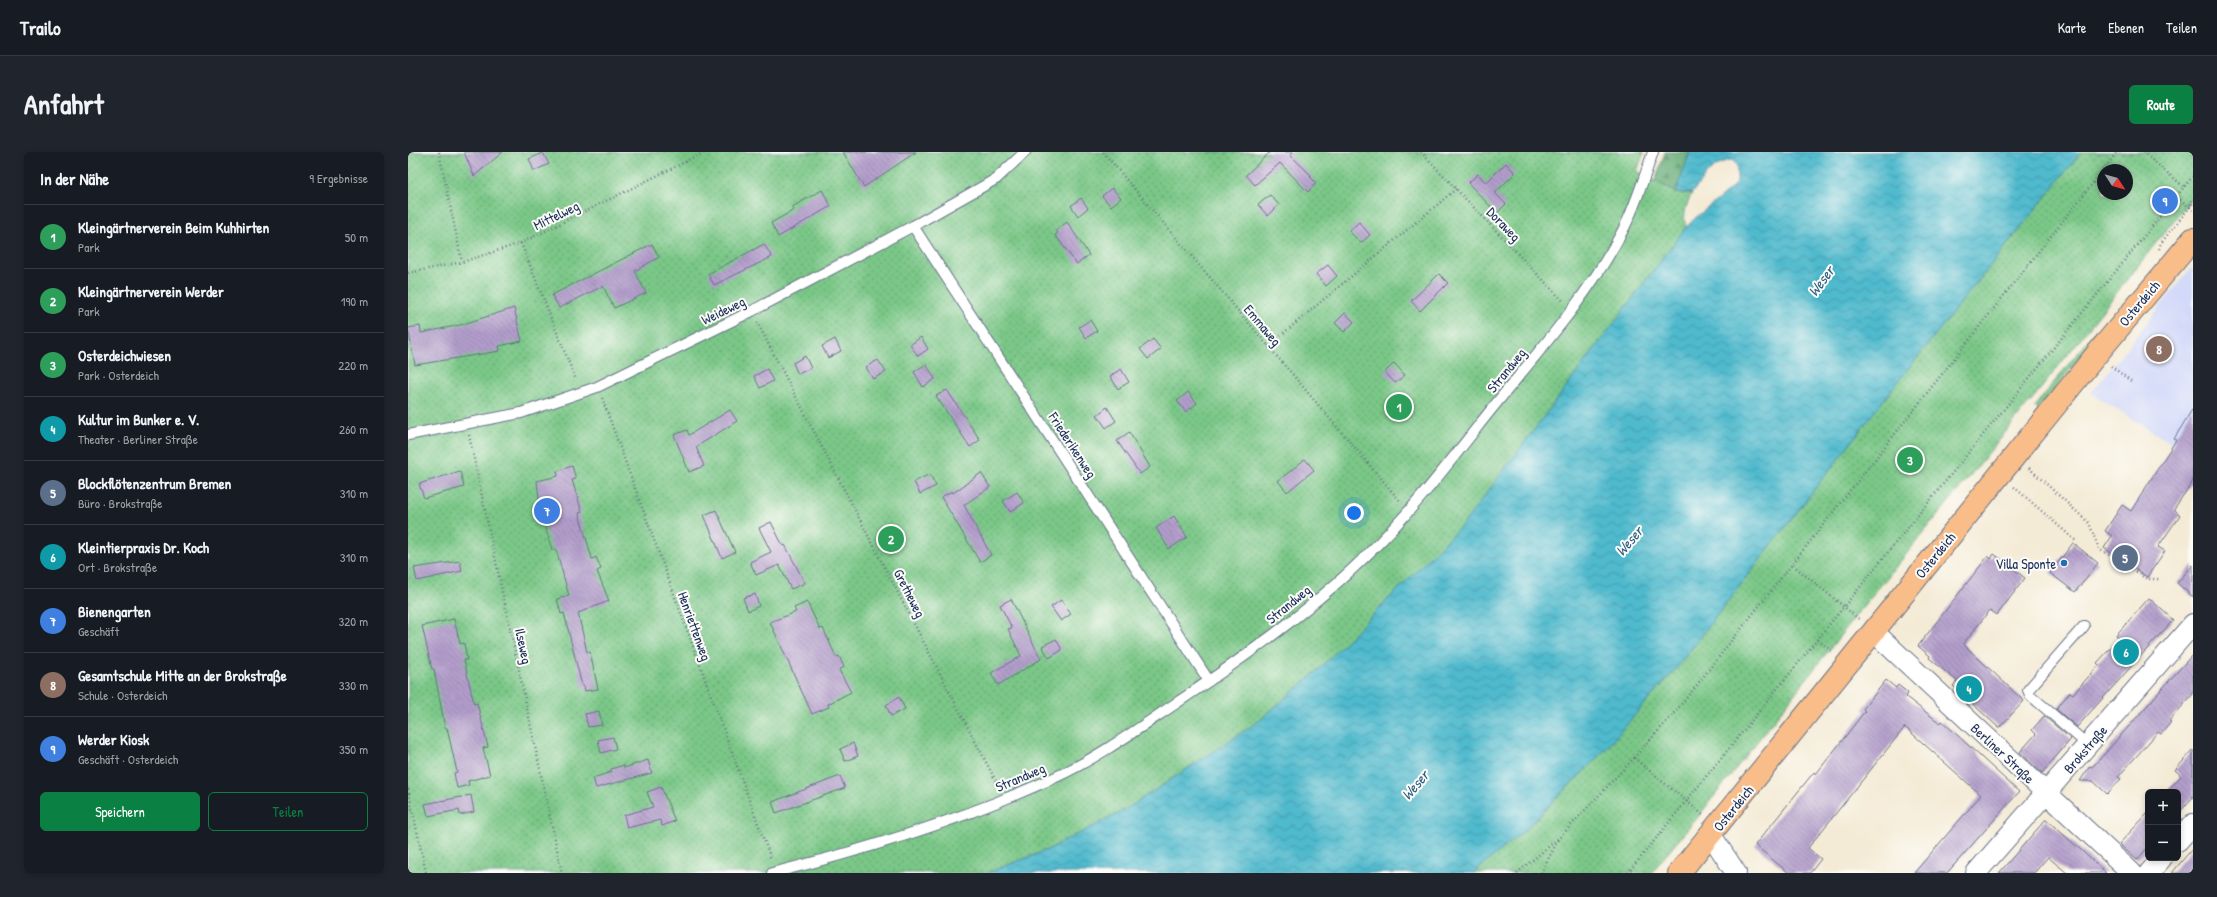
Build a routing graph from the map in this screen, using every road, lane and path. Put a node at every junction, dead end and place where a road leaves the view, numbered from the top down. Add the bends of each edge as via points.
1 (439, 152) edge
2 (704, 152) edge
3 (1025, 152) edge
4 (1103, 152) edge
5 (1421, 152) edge
6 (1653, 152) edge
7 (2117, 152) edge
8 (2143, 152) edge
9 (2108, 164) edge
10 (2193, 176) edge
11 (2097, 178) edge
12 (2184, 187) junction
13 (1456, 189) junction
14 (2177, 197) junction
15 (2193, 198) edge
16 (2193, 203) edge
17 (2190, 208) junction
18 (2193, 210) edge
19 (913, 226) junction
20 (2193, 239) edge
21 (521, 243) junction
22 (2159, 248) dead end
23 (462, 262) junction
24 (408, 274) edge
25 (1572, 310) junction
26 (752, 311) junction
27 (1268, 346) junction
28 (2096, 355) junction
29 (2131, 381) dead end
30 (597, 387) junction
31 (582, 393) junction
32 (467, 423) junction
33 (408, 435) edge
34 (2027, 466) dead end
35 (2012, 485) dead end
36 (1409, 511) junction
37 (2076, 541) dead end
38 (1793, 565) junction
39 (2159, 579) dead end
40 (1845, 607) junction
41 (2193, 624) edge
42 (1866, 625) junction
43 (2084, 626) dead end
44 (1818, 640) junction
45 (1832, 651) dead end
46 (1209, 681) junction
47 (2088, 745) junction
48 (1634, 758) junction
49 (408, 788) edge
50 (2046, 793) junction
51 (1005, 798) junction
52 (1687, 802) junction
53 (2193, 824) edge
54 (1714, 831) junction
55 (1559, 838) junction
56 (2181, 838) edge
57 (2159, 861) edge
58 (426, 873) edge
59 (562, 873) edge
60 (774, 873) edge
61 (1517, 873) edge
62 (1541, 873) edge
63 (1628, 873) edge
64 (1679, 873) edge
65 (1736, 873) edge
66 (1976, 873) edge
67 (2132, 873) edge
68 (2149, 873) edge

1 - 23 path
2 - 21 path, Mittelweg
3 - 19 lane, Weideweg via 996,179
4 - 27 path, Emmaweg
5 - 13 path, Doraweg
6 - 25 lane, Strandweg via 1624,228
7 - 9 path
8 - 12 path
10 - 12 path
11 - 38 path
12 - 14 path
13 - 25 path, Doraweg
13 - 27 path
14 - 17 path
14 - 40 path
15 - 17 path
16 - 17 path
17 - 18 path
17 - 22 path
19 - 26 lane, Weideweg
19 - 46 lane, Friederikenweg
20 - 28 main road, Osterdeich
21 - 23 path, Mittelweg
21 - 31 path
23 - 24 path, Mittelweg
25 - 36 lane, Strandweg
26 - 30 lane, Weideweg
26 - 51 path, Gretheweg
27 - 36 path, Emmaweg
28 - 29 path
28 - 42 main road, Osterdeich
30 - 31 lane, Weideweg
30 - 60 path, Henriettenweg
31 - 32 lane, Weideweg via 521,413
32 - 33 lane, Weideweg
32 - 59 path, Ilseweg
34 - 39 path via 2089,523 2099,549 2147,579
35 - 37 path
36 - 46 lane, Strandweg via 1370,552 1326,591 1271,636
38 - 40 path
38 - 48 path via 1681,705
40 - 42 path
40 - 44 path
41 - 47 street, Brokstraße
42 - 50 street, Berliner Straße
42 - 54 main road, Osterdeich
43 - 47 lane via 2028,690 2030,695
44 - 45 path
44 - 52 path
46 - 51 lane, Strandweg via 1138,729 1061,774
47 - 50 street, Brokstraße
48 - 52 path
48 - 55 path
49 - 58 path
50 - 66 street, Brokstraße
50 - 67 street, Berliner Straße
51 - 60 lane, Strandweg via 892,839
52 - 54 path
52 - 63 path
53 - 56 street
54 - 64 main road, Osterdeich
54 - 65 street
55 - 61 path
55 - 62 path
57 - 68 street

